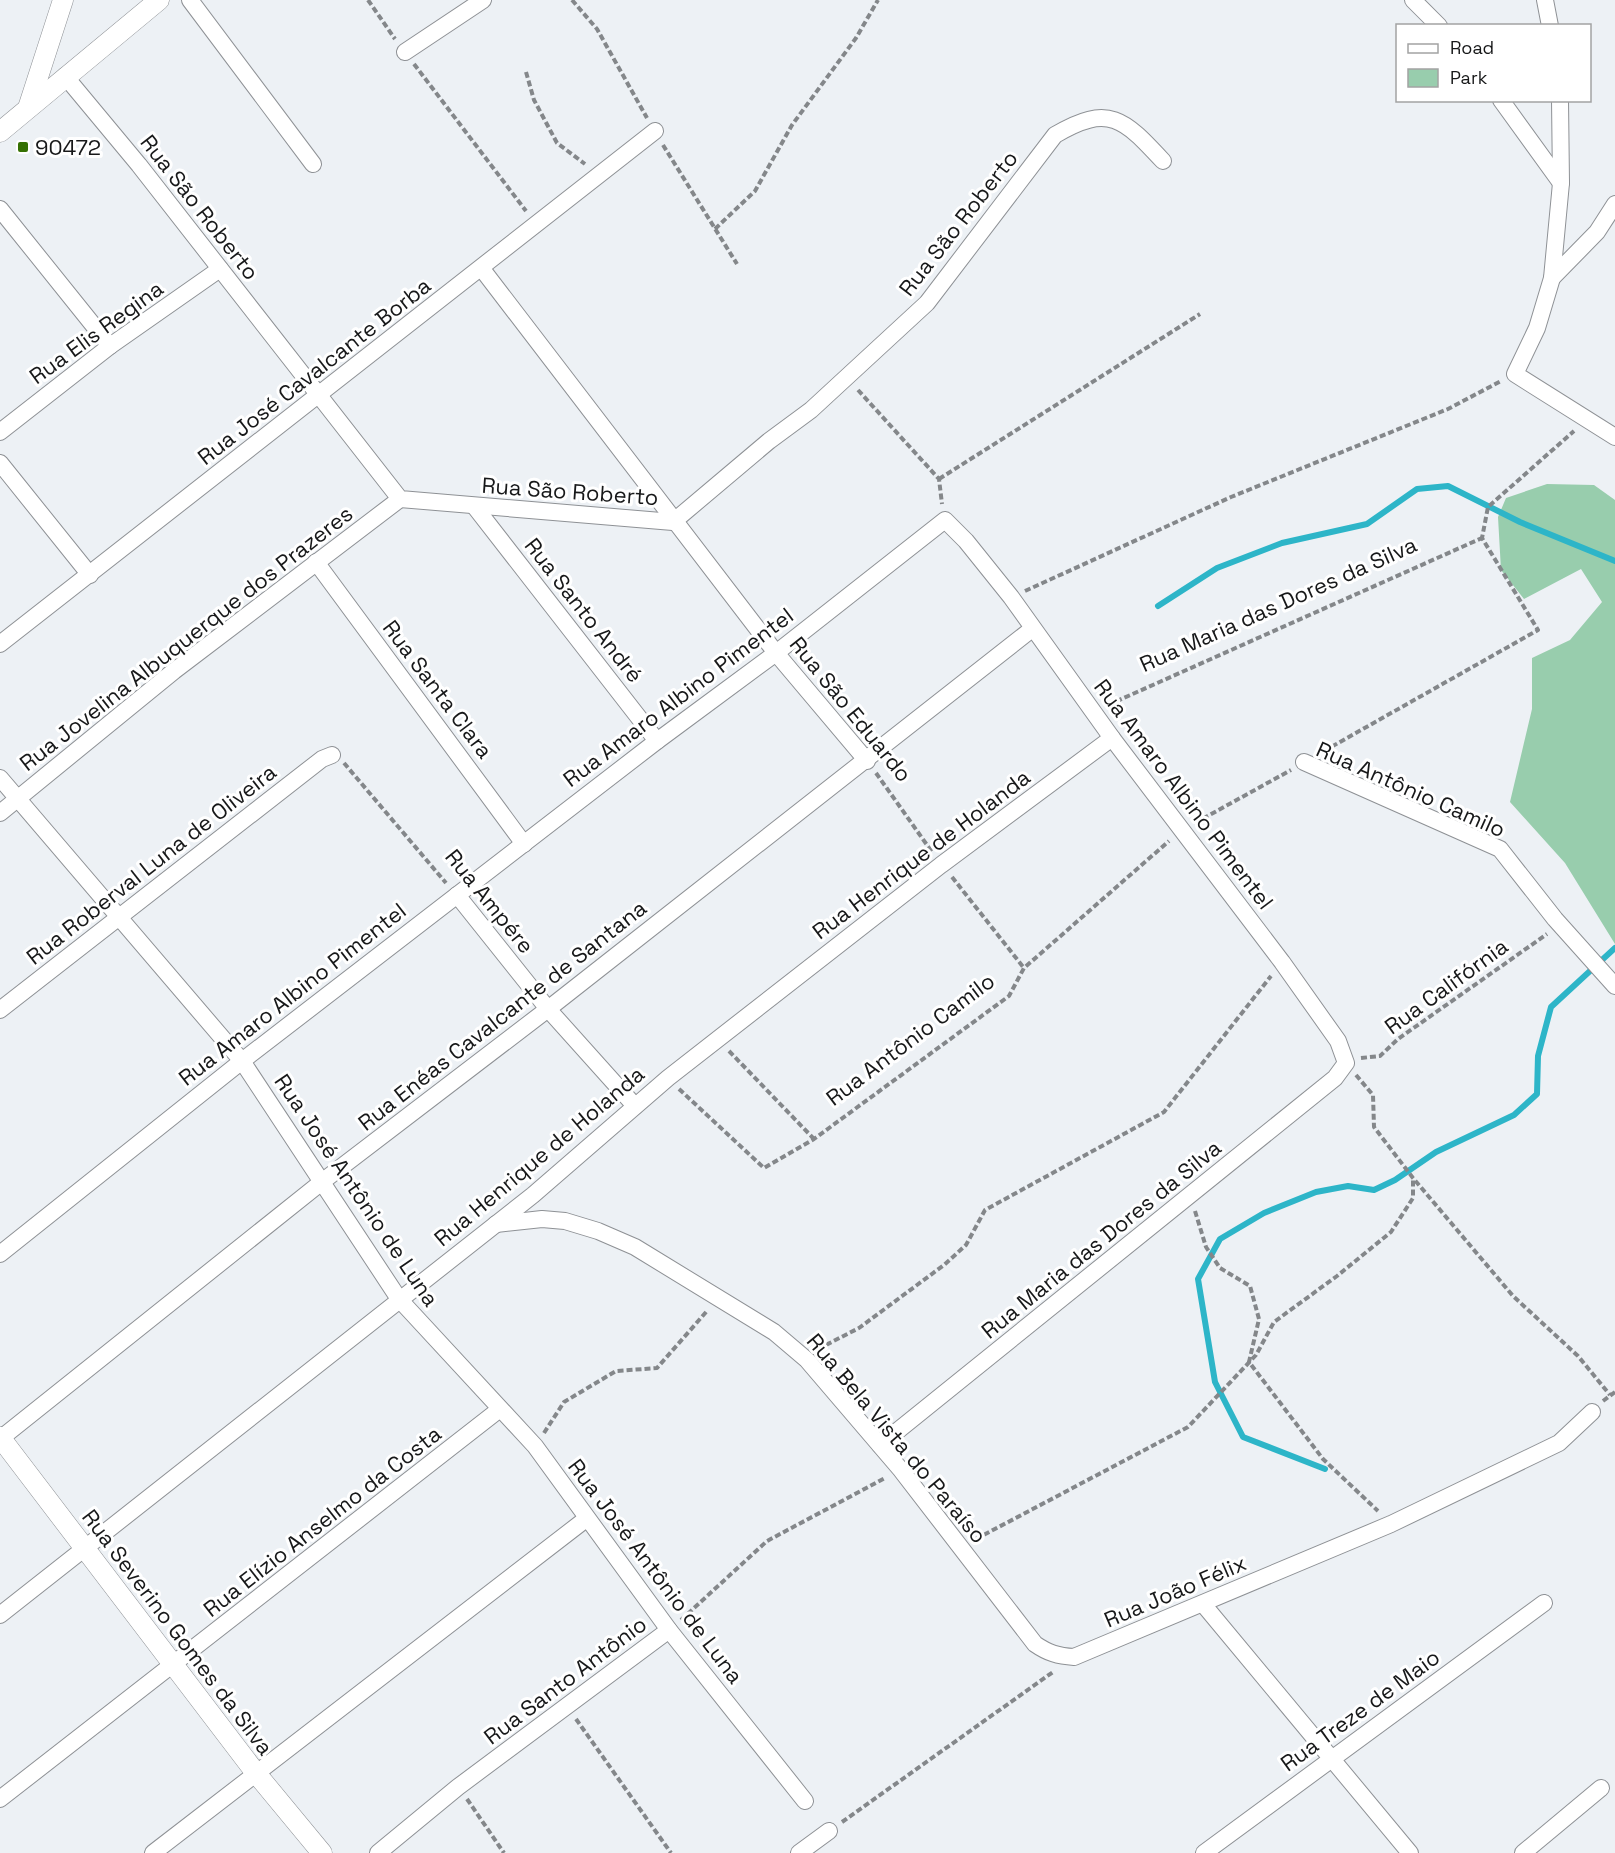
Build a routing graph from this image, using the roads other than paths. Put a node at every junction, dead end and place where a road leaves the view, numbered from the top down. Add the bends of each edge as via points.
1 (63, 0) edge
2 (159, 0) edge
3 (190, 0) edge
4 (483, 0) edge
5 (1413, 0) edge
6 (1545, 0) edge
7 (1437, 24) edge
8 (1550, 24) edge
9 (405, 52) road end
10 (65, 76) junction
11 (1503, 102) edge
12 (1560, 102) edge
13 (27, 110) junction
14 (655, 131) dead end
15 (0, 132) edge
16 (1163, 160) dead end
17 (313, 164) dead end
18 (1561, 183) junction
19 (1615, 204) edge
20 (0, 209) edge
21 (220, 269) junction
22 (482, 269) junction
23 (1552, 278) junction
24 (111, 346) junction
25 (320, 394) junction
26 (0, 432) edge
27 (1615, 437) edge
28 (0, 463) edge
29 (400, 499) junction
30 (475, 507) junction
31 (674, 522) junction
32 (316, 562) junction
33 (90, 575) junction
34 (1032, 629) junction
35 (0, 644) edge
36 (776, 653) junction
37 (1112, 738) junction
38 (657, 741) junction
39 (332, 755) road end
40 (867, 760) junction
41 (1304, 762) road end
42 (0, 778) edge
43 (17, 799) junction
44 (0, 813) edge
45 (524, 844) junction
46 (457, 895) junction
47 (120, 917) junction
48 (1615, 986) edge
49 (548, 1009) junction
50 (0, 1010) edge
51 (242, 1061) junction
52 (1346, 1063) joint
53 (635, 1106) junction
54 (323, 1181) junction
55 (495, 1224) junction
56 (0, 1254) edge
57 (399, 1299) junction
58 (500, 1409) junction
59 (1592, 1412) dead end
60 (0, 1438) edge
61 (880, 1445) junction
62 (586, 1519) junction
63 (85, 1550) junction
64 (1544, 1603) dead end
65 (1203, 1604) junction
66 (0, 1615) edge
67 (669, 1630) junction
68 (1074, 1657) joint
69 (175, 1665) junction
70 (1330, 1759) junction
71 (255, 1772) junction
72 (1601, 1788) dead end
73 (0, 1799) edge
74 (805, 1801) dead end
75 (829, 1831) road end
76 (153, 1853) edge
77 (322, 1853) edge
78 (378, 1853) edge
79 (799, 1853) edge
80 (1204, 1853) edge
81 (1410, 1853) edge
82 (1523, 1853) edge

1 - 13 street
2 - 10 street
3 - 17 street
4 - 9 street
5 - 7 street
6 - 8 street
10 - 13 street
10 - 21 street, Rua São Roberto
11 - 18 street
12 - 18 street
13 - 15 street
14 - 22 street, Rua José Cavalcante Borba
16 - 31 street, Rua São Roberto via 1137,132 1109,117 1081,120 1055,135 927,303 811,410
18 - 23 street
19 - 23 street via 1597,232
20 - 24 street
21 - 24 street, Rua Elis Regina
21 - 25 street, Rua São Roberto
22 - 25 street, Rua José Cavalcante Borba
22 - 31 street, Rua São Eduardo
23 - 27 street via 1537,328 1515,374
24 - 26 street, Rua Elis Regina
25 - 29 street, Rua São Roberto
25 - 33 street, Rua José Cavalcante Borba
28 - 33 street
29 - 30 street, Rua São Roberto
29 - 32 street, Rua Jovelina Albuquerque dos Prazeres
30 - 31 street, Rua São Roberto
30 - 38 street, Rua Santo André
31 - 36 street, Rua São Eduardo
32 - 43 street, Rua Jovelina Albuquerque dos Prazeres
32 - 45 street, Rua Santa Clara
33 - 35 street, Rua José Cavalcante Borba
34 - 36 street, Rua Amaro Albino Pimentel via 1011,597 945,520
34 - 37 street, Rua Amaro Albino Pimentel
34 - 40 street, Rua Enéas Cavalcante de Santana
36 - 38 street, Rua Amaro Albino Pimentel
36 - 40 street, Rua São Eduardo
37 - 52 street, Rua Amaro Albino Pimentel via 1282,962 1338,1041
37 - 53 street, Rua Henrique de Holanda via 942,865
38 - 45 street, Rua Amaro Albino Pimentel
39 - 47 street, Rua Roberval Luna de Oliveira
40 - 49 street, Rua Enéas Cavalcante de Santana
41 - 48 street, Rua Antônio Camilo via 1500,849
42 - 43 street, Rua José Antônio de Luna
43 - 44 street, Rua Jovelina Albuquerque dos Prazeres
43 - 47 street, Rua José Antônio de Luna
45 - 46 street, Rua Amaro Albino Pimentel
46 - 49 street, Rua Ampére
46 - 51 street, Rua Amaro Albino Pimentel
47 - 50 street, Rua Roberval Luna de Oliveira
47 - 51 street, Rua José Antônio de Luna
49 - 53 street, Rua Ampére
49 - 54 street, Rua Enéas Cavalcante de Santana
51 - 54 street, Rua José Antônio de Luna
51 - 56 street, Rua Amaro Albino Pimentel
52 - 61 street, Rua Maria das Dores da Silva via 1335,1078
53 - 55 street, Rua Henrique de Holanda
54 - 57 street, Rua José Antônio de Luna
54 - 60 street, Rua Enéas Cavalcante de Santana
55 - 57 street, Rua Henrique de Holanda
55 - 61 street, Rua Bela Vista do Paraíso via 565,1221 634,1247 774,1332 807,1360
57 - 58 street, Rua José Antônio de Luna
57 - 63 street, Rua Henrique de Holanda
58 - 62 street, Rua José Antônio de Luna via 535,1446
58 - 69 street, Rua Elízio Anselmo da Costa
59 - 65 street, Rua João Félix via 1559,1443 1391,1524
60 - 63 street, Rua Severino Gomes da Silva
61 - 68 street, Rua Bela Vista do Paraíso via 1035,1644 1048,1653
62 - 67 street, Rua José Antônio de Luna
62 - 71 street
63 - 66 street, Rua Henrique de Holanda
63 - 69 street, Rua Severino Gomes da Silva
64 - 70 street, Rua Treze de Maio
65 - 68 street, Rua João Félix
65 - 70 street
67 - 74 street, Rua José Antônio de Luna
67 - 78 street, Rua Santo Antônio via 458,1787
69 - 71 street, Rua Severino Gomes da Silva
69 - 73 street, Rua Elízio Anselmo da Costa
70 - 80 street, Rua Treze de Maio
70 - 81 street
71 - 76 street
71 - 77 street, Rua Severino Gomes da Silva
72 - 82 street
75 - 79 street

